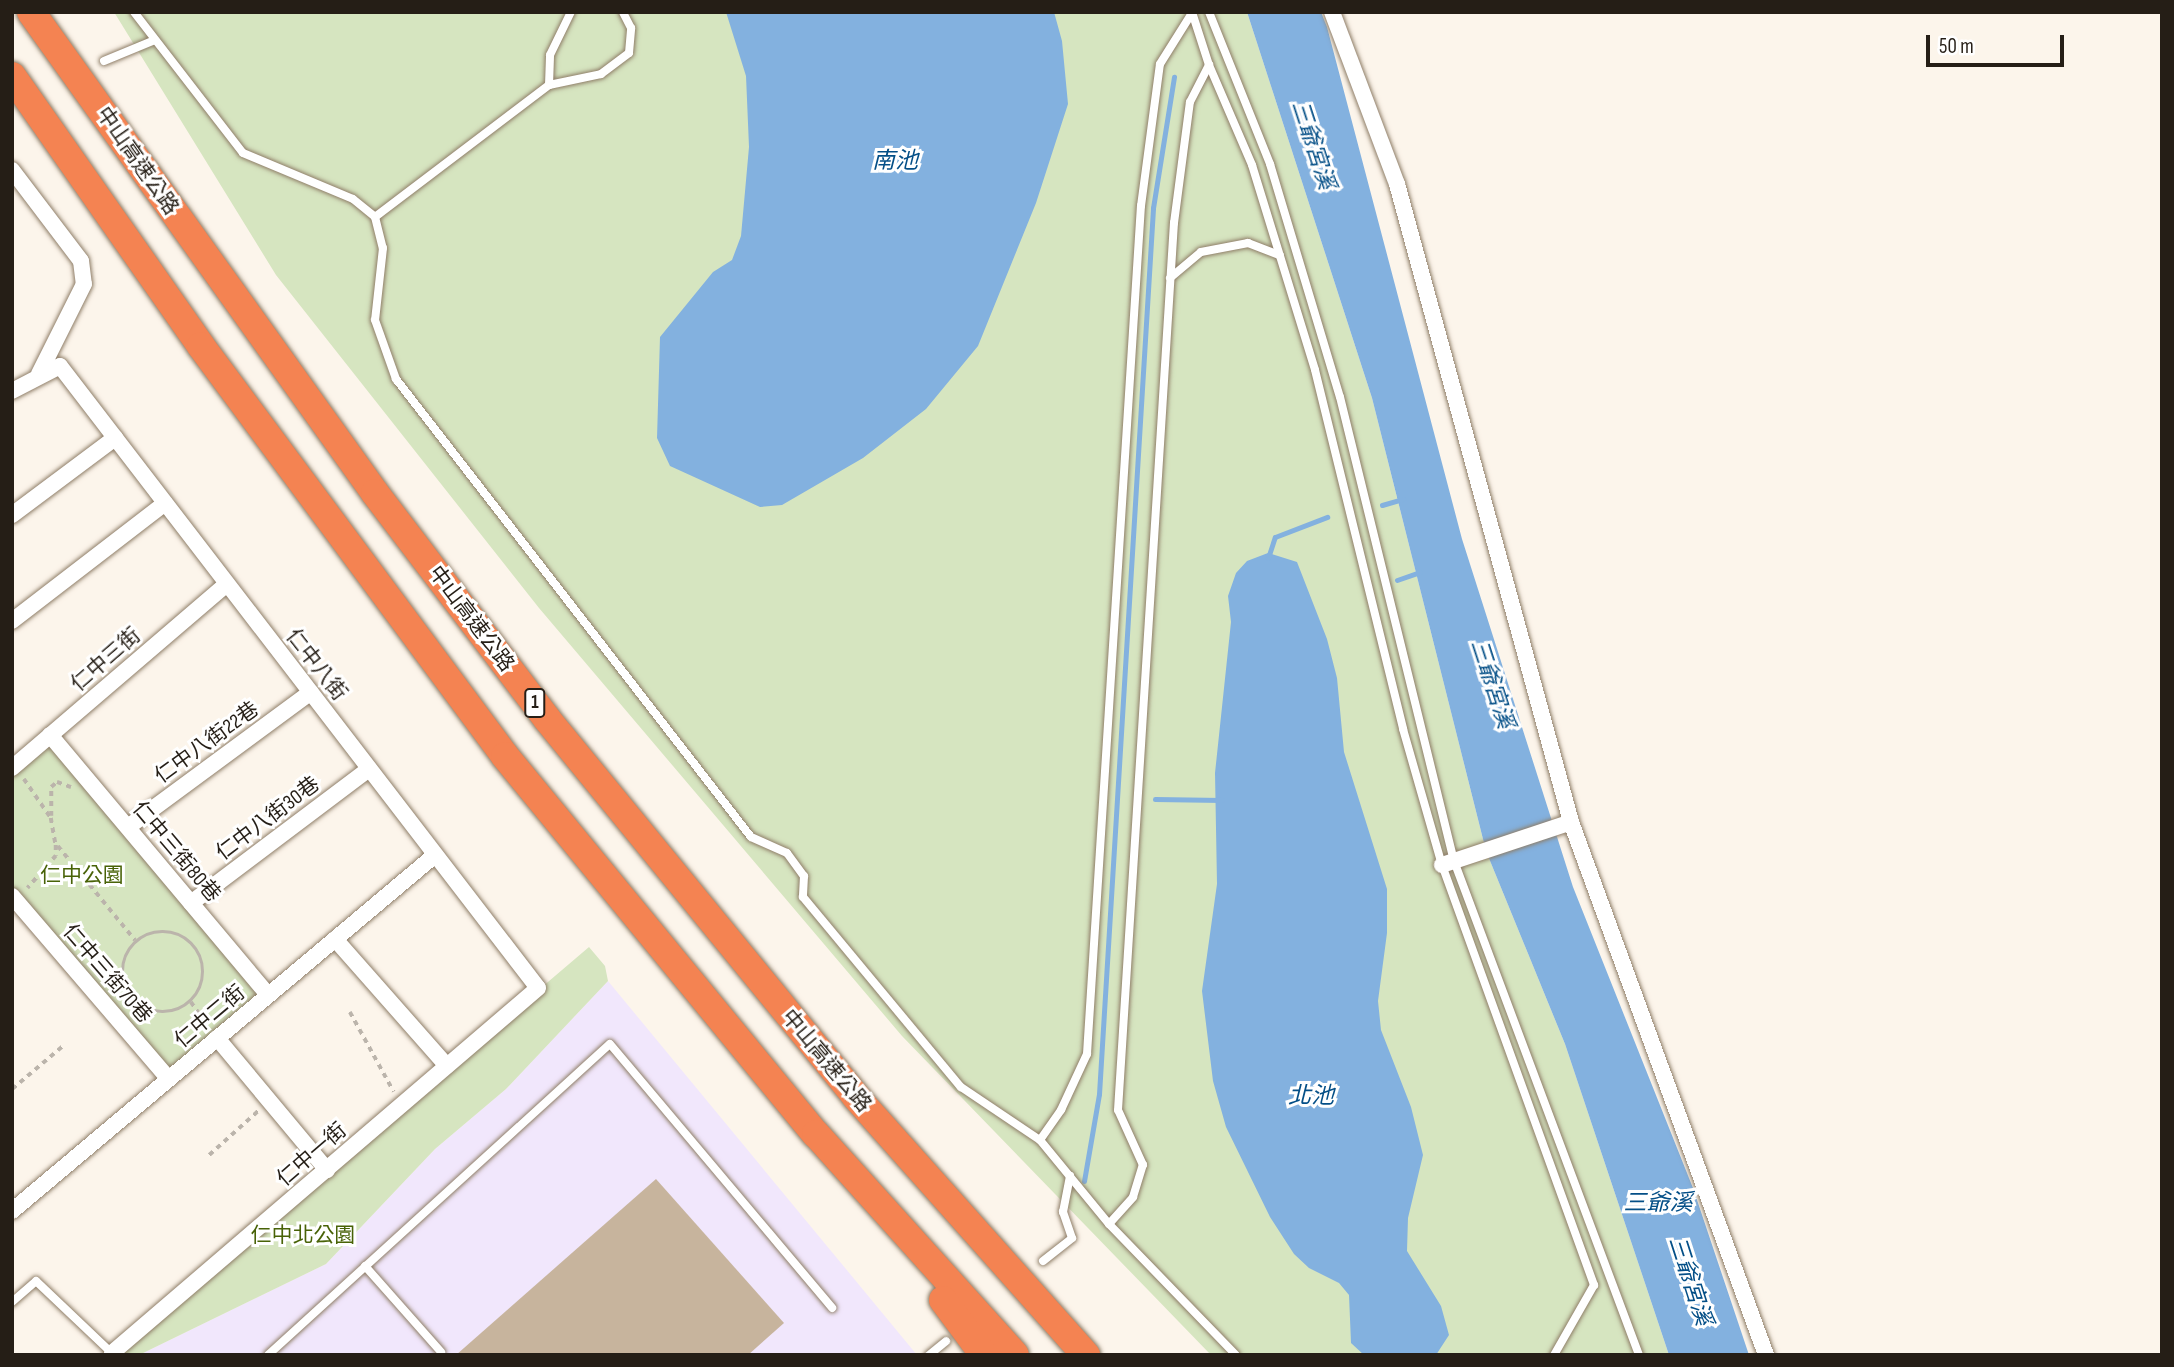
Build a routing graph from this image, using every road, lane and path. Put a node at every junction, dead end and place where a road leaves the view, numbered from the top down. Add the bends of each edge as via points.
1 (31, 12) edge
2 (134, 12) edge
3 (570, 12) edge
4 (624, 12) edge
5 (1209, 12) edge
6 (1332, 12) edge
7 (1192, 13) edge
8 (155, 40) junction
9 (104, 61) dead end
10 (1209, 65) junction
11 (12, 76) edge
12 (550, 85) junction
13 (12, 170) edge
14 (374, 217) junction
15 (1280, 255) junction
16 (1170, 278) junction
17 (39, 374) junction
18 (12, 391) edge
19 (115, 438) junction
20 (165, 503) junction
21 (12, 515) edge
22 (227, 584) junction
23 (12, 621) edge
24 (310, 692) junction
25 (50, 735) junction
26 (13, 768) edge
27 (369, 769) junction
28 (92, 785) junction
29 (51, 818) junction
30 (1565, 823) junction
31 (128, 827) junction
32 (56, 845) junction
33 (435, 855) junction
34 (1454, 860) junction
35 (14, 898) edge
36 (191, 903) junction
37 (335, 939) junction
38 (136, 941) junction
39 (538, 988) joint
40 (268, 995) junction
41 (191, 1002) junction
42 (350, 1012) dead end
43 (218, 1038) junction
44 (64, 1045) dead end
45 (447, 1066) junction
46 (169, 1079) junction
47 (12, 1089) edge
48 (270, 1101) junction
49 (401, 1106) junction
50 (816, 1134) junction
51 (1040, 1140) junction
52 (209, 1155) dead end
53 (327, 1170) junction
54 (1070, 1176) junction
55 (12, 1211) edge
56 (1108, 1224) junction
57 (1043, 1261) dead end
58 (365, 1266) junction
59 (12, 1302) edge
60 (832, 1308) dead end
61 (1050, 1317) junction
62 (946, 1341) dead end
63 (441, 1352) dead end
64 (112, 1353) joint
65 (268, 1355) edge
66 (929, 1355) edge
67 (984, 1355) edge
68 (1015, 1355) edge
69 (1086, 1355) edge
70 (1096, 1355) edge
71 (1236, 1355) edge
72 (1554, 1355) edge
73 (1639, 1355) edge
74 (1766, 1355) edge

1 - 61 highway, 中山高速公路 / 1 via 375,493 547,719 736,956
2 - 8 lane
3 - 12 lane via 550,55
4 - 12 lane via 631,28 629,53 601,74
5 - 34 lane via 1270,164 1340,397
6 - 30 street via 1397,184
7 - 10 lane
7 - 51 lane via 1160,64 1141,206 1087,1054 1062,1110
8 - 9 lane
8 - 14 lane via 243,153 353,199
10 - 15 lane via 1252,164
10 - 16 lane via 1190,102
11 - 50 highway via 201,346 505,756
12 - 14 lane
13 - 17 street via 81,261 84,284
14 - 51 lane via 383,248 375,320 396,379 751,837 787,853 804,876 803,897 961,1087
15 - 16 lane via 1248,243 1201,252
15 - 34 lane via 1315,370 1403,729
16 - 56 lane via 1118,1110 1143,1165 1133,1197
17 - 18 street
17 - 19 street, 仁中八街 via 60,366
19 - 20 street, 仁中八街
19 - 21 street
20 - 22 street, 仁中八街
20 - 23 street
22 - 24 street, 仁中八街
22 - 25 street, 仁中三街
24 - 27 street, 仁中八街
24 - 31 street, 仁中八街22巷
25 - 26 street, 仁中三街
25 - 28 street, 仁中三街80巷
26 - 29 path
27 - 33 street, 仁中八街
27 - 36 street, 仁中八街30巷
28 - 29 path via 73,788 57,782 51,787
28 - 31 street, 仁中三街80巷
29 - 32 path
30 - 34 street
30 - 74 street
31 - 36 street, 仁中三街80巷
32 - 35 path via 56,856
32 - 38 path
33 - 37 street, 仁中二街
33 - 39 street, 仁中八街
34 - 72 lane via 1594,1285
34 - 73 lane
35 - 46 street, 仁中三街70巷
36 - 40 street, 仁中三街80巷
37 - 40 street, 仁中二街
37 - 45 street
38 - 41 path via 160,930 191,943 202,978 200,993
38 - 41 path via 122,975 130,991 158,1014 176,1014
39 - 45 street, 仁中一街
40 - 43 street, 仁中二街
41 - 43 path
42 - 49 path
43 - 46 street, 仁中二街
43 - 48 street
44 - 47 path
45 - 49 street, 仁中一街
46 - 55 street, 仁中二街
48 - 52 path
48 - 53 street
49 - 53 street, 仁中一街
50 - 67 highway
50 - 68 highway
51 - 54 lane
53 - 64 street, 仁中一街
54 - 56 lane
54 - 57 lane via 1063,1212 1072,1238
56 - 71 lane
58 - 60 lane via 610,1044
58 - 63 lane
58 - 65 lane
59 - 64 lane via 36,1281
61 - 69 highway, 中山高速公路 / 1
61 - 70 highway
62 - 66 lane

